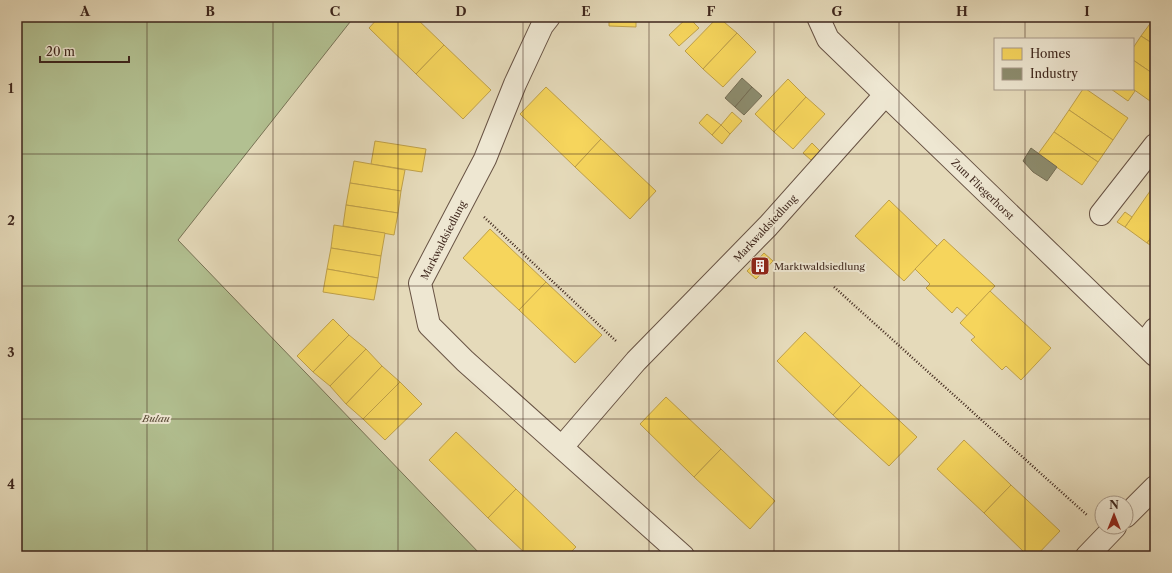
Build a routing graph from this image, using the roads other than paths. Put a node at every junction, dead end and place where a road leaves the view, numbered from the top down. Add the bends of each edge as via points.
1 (549, 17) edge
2 (818, 17) edge
3 (885, 95) junction
4 (1152, 155) edge
5 (1101, 214) dead end
6 (1151, 343) edge
7 (562, 447) junction
8 (1155, 487) edge
9 (1134, 508) edge
10 (1107, 535) edge
11 (683, 556) edge
12 (1087, 556) edge

1 - 7 street, Markwaldsiedlung via 542,26 515,84 485,159 420,283 429,325 465,361
2 - 3 street, Zum Fliegerhorst via 828,39
3 - 6 street, Zum Fliegerhorst
3 - 7 street, Markwaldsiedlung via 768,226 636,361
4 - 5 street
7 - 11 street, Markwaldsiedlung
8 - 9 street
10 - 12 street

